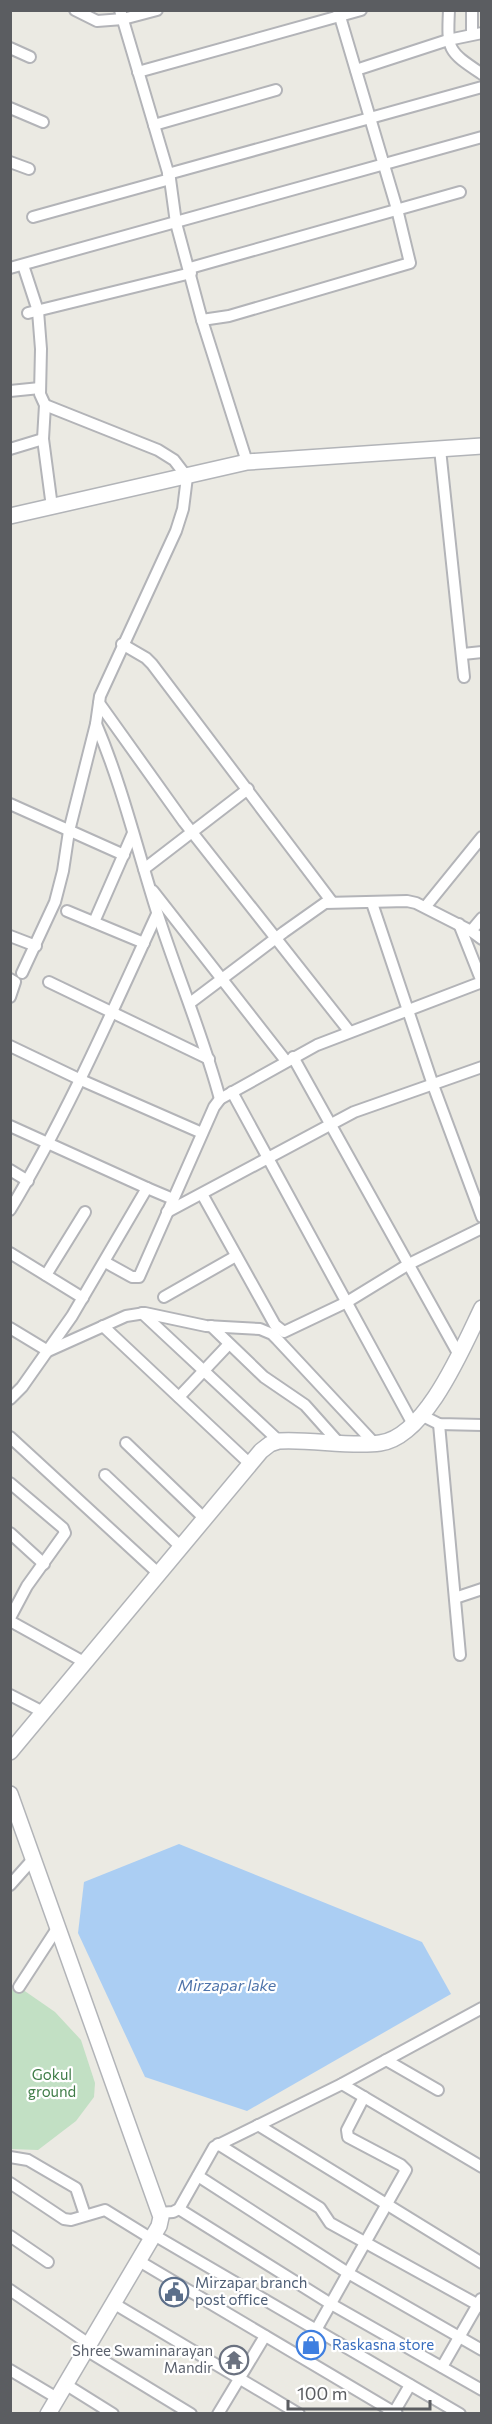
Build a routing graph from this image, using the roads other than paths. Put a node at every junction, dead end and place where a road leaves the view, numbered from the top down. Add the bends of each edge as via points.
1 (75, 10) edge
2 (157, 10) edge
3 (361, 10) edge
4 (449, 10) edge
5 (472, 10) edge
6 (339, 14) edge
7 (122, 15) edge
8 (477, 33) edge
9 (448, 40) junction
10 (10, 48) edge
11 (30, 57) dead end
12 (356, 70) junction
13 (138, 72) junction
14 (482, 74) edge
15 (482, 87) edge
16 (276, 90) dead end
17 (10, 108) edge
18 (370, 117) junction
19 (43, 122) dead end
20 (154, 125) junction
21 (482, 137) edge
22 (10, 162) edge
23 (384, 164) junction
24 (29, 169) dead end
25 (169, 176) junction
26 (460, 192) dead end
27 (397, 209) junction
28 (33, 217) dead end
29 (176, 223) junction
30 (23, 265) junction
31 (10, 268) edge
32 (190, 271) junction
33 (33, 312) junction
34 (202, 320) junction
35 (40, 388) junction
36 (10, 391) edge
37 (45, 405) junction
38 (43, 439) junction
39 (482, 446) edge
40 (10, 449) edge
41 (440, 449) junction
42 (247, 462) junction
43 (187, 477) junction
44 (52, 507) junction
45 (10, 516) edge
46 (122, 644) junction
47 (482, 652) edge
48 (463, 654) junction
49 (464, 677) dead end
50 (99, 704) junction
51 (96, 724) junction
52 (248, 789) junction
53 (10, 804) edge
54 (69, 831) junction
55 (133, 833) junction
56 (193, 833) junction
57 (482, 837) edge
58 (124, 855) junction
59 (144, 869) junction
60 (149, 886) junction
61 (332, 902) junction
62 (372, 903) junction
63 (426, 906) junction
64 (67, 911) dead end
65 (158, 914) junction
66 (482, 918) edge
67 (94, 922) junction
68 (459, 924) junction
69 (471, 931) junction
70 (10, 936) edge
71 (276, 938) junction
72 (482, 939) edge
73 (144, 943) junction
74 (36, 946) junction
75 (22, 973) dead end
76 (10, 979) edge
77 (222, 979) junction
78 (49, 982) dead end
79 (10, 997) edge
80 (190, 1003) junction
81 (112, 1012) junction
82 (408, 1012) junction
83 (349, 1031) junction
84 (10, 1046) edge
85 (209, 1059) junction
86 (290, 1059) junction
87 (482, 1067) edge
88 (81, 1080) junction
89 (433, 1085) junction
90 (232, 1092) junction
91 (220, 1099) junction
92 (330, 1125) junction
93 (10, 1126) edge
94 (202, 1133) junction
95 (50, 1143) junction
96 (268, 1158) junction
97 (10, 1170) edge
98 (28, 1181) junction
99 (147, 1188) junction
100 (202, 1194) junction
101 (173, 1199) junction
102 (10, 1210) edge
103 (85, 1212) dead end
104 (167, 1212) junction
105 (482, 1217) edge
106 (482, 1228) edge
107 (10, 1253) edge
108 (236, 1256) junction
109 (105, 1262) junction
110 (409, 1264) junction
111 (46, 1275) junction
112 (164, 1297) dead end
113 (83, 1298) junction
114 (347, 1302) junction
115 (482, 1308) edge
116 (142, 1313) junction
117 (104, 1326) junction
118 (211, 1326) junction
119 (10, 1328) edge
120 (229, 1344) junction
121 (48, 1351) junction
122 (459, 1355) junction
123 (204, 1371) junction
124 (179, 1397) junction
125 (10, 1399) edge
126 (418, 1421) junction
127 (439, 1424) junction
128 (482, 1425) edge
129 (10, 1437) edge
130 (279, 1441) junction
131 (338, 1442) junction
132 (126, 1443) dead end
133 (375, 1444) junction
134 (250, 1464) junction
135 (105, 1475) dead end
136 (10, 1483) edge
137 (205, 1519) junction
138 (10, 1533) edge
139 (181, 1547) junction
140 (44, 1564) junction
141 (159, 1573) junction
142 (482, 1589) edge
143 (455, 1598) junction
144 (14, 1605) edge
145 (10, 1620) edge
146 (460, 1655) dead end
147 (84, 1662) junction
148 (10, 1695) edge
149 (43, 1712) junction
150 (10, 1752) edge
151 (10, 1794) edge
152 (16, 1818) edge
153 (34, 1858) junction
154 (10, 1885) edge
155 (58, 1927) junction
156 (19, 1987) dead end
157 (482, 2008) edge
158 (386, 2060) junction
159 (342, 2084) junction
160 (438, 2090) dead end
161 (364, 2097) junction
162 (258, 2125) junction
163 (218, 2144) junction
164 (10, 2157) edge
165 (482, 2167) edge
166 (198, 2176) junction
167 (10, 2183) edge
168 (387, 2205) junction
169 (179, 2209) junction
170 (159, 2213) junction
171 (85, 2215) junction
172 (10, 2236) edge
173 (153, 2237) junction
174 (366, 2243) junction
175 (139, 2260) junction
176 (48, 2262) dead end
177 (482, 2263) edge
178 (348, 2273) junction
179 (10, 2290) edge
180 (113, 2303) junction
181 (331, 2304) junction
182 (480, 2304) edge
183 (316, 2330) junction
184 (265, 2336) junction
185 (459, 2337) junction
186 (87, 2347) junction
187 (482, 2350) edge
188 (442, 2367) junction
189 (10, 2370) edge
190 (240, 2378) junction
191 (65, 2384) junction
192 (410, 2385) junction
193 (482, 2390) edge
194 (57, 2398) junction
195 (394, 2413) edge
196 (48, 2414) edge
197 (113, 2414) edge
198 (192, 2414) edge
199 (219, 2414) edge
200 (299, 2414) edge
201 (460, 2414) edge

1 - 7 street via 97,21
2 - 7 street
3 - 6 street
4 - 9 street
5 - 8 street
6 - 12 street
6 - 13 street
7 - 13 street
8 - 9 street
9 - 12 street
9 - 14 street via 459,58
10 - 11 street
12 - 18 street
13 - 20 street
15 - 18 street
16 - 20 street
17 - 19 street
18 - 23 street
18 - 25 street
20 - 25 street
21 - 23 street
22 - 24 street
23 - 27 street
23 - 29 street
25 - 28 street
25 - 29 street
26 - 27 street
27 - 32 street
27 - 34 street via 410,263 229,316
29 - 30 street
29 - 32 street
30 - 31 street
30 - 33 street
32 - 33 street
32 - 34 street
33 - 35 street via 41,349
34 - 42 street
35 - 36 street
35 - 37 street
37 - 38 street
37 - 43 street via 158,450 174,460
38 - 40 street
38 - 44 street
39 - 41 street
41 - 42 street
41 - 48 street
42 - 43 street
43 - 44 street
43 - 46 street via 176,531
44 - 45 street
46 - 50 street
46 - 52 street via 152,664
47 - 48 street
48 - 49 street
50 - 51 street
50 - 56 street
51 - 54 street
51 - 55 street via 113,764
52 - 56 street
52 - 61 street
53 - 54 street
54 - 58 street
54 - 74 street via 55,902
55 - 58 street
55 - 59 street
56 - 59 street
56 - 71 street
57 - 63 street
58 - 67 street
59 - 60 street
60 - 65 street
60 - 77 street
61 - 62 street
61 - 71 street via 318,907
62 - 63 street via 407,901
62 - 82 street
63 - 68 street
64 - 67 street
65 - 73 street
65 - 80 street
66 - 69 street
67 - 73 street
68 - 69 street
68 - 82 street via 482,982
69 - 72 street
70 - 74 street
71 - 77 street
71 - 83 street
73 - 81 street
74 - 75 street
76 - 79 street via 15,982
77 - 80 street
77 - 86 street
78 - 81 street
80 - 85 street
81 - 85 street
81 - 88 street
82 - 83 street
82 - 89 street
83 - 86 street
84 - 88 street
85 - 91 street
86 - 90 street
86 - 92 street
87 - 89 street
88 - 94 street
88 - 95 street
89 - 92 street via 363,1108
89 - 105 street
90 - 91 street
90 - 96 street
91 - 94 street
92 - 96 street
92 - 110 street
93 - 95 street
94 - 101 street
95 - 98 street
95 - 99 street
96 - 100 street
96 - 114 street
97 - 98 street
98 - 102 street
99 - 101 street
99 - 109 street
100 - 104 street
100 - 108 street
101 - 104 street
103 - 111 street
104 - 109 street via 139,1276 132,1277
106 - 110 street
107 - 111 street
108 - 112 street
108 - 114 street via 281,1332
109 - 113 street
110 - 114 street
110 - 122 street
111 - 113 street
113 - 121 street
114 - 126 street
115 - 122 street
116 - 117 street
116 - 118 street
116 - 123 street
117 - 121 street
117 - 124 street
118 - 120 street
118 - 133 street via 260,1329 272,1334
119 - 121 street
120 - 123 street
120 - 131 street via 264,1377 304,1405
121 - 125 street
122 - 126 street
123 - 124 street
123 - 130 street
124 - 134 street
126 - 127 street
126 - 133 street via 396,1438
127 - 128 street
127 - 143 street
129 - 141 street
130 - 131 street
130 - 134 street via 261,1451
131 - 133 street
132 - 137 street
134 - 137 street
135 - 139 street
136 - 140 street via 63,1528 65,1533
137 - 139 street
138 - 140 street
139 - 141 street
140 - 144 street
141 - 147 street
142 - 143 street
143 - 146 street
144 - 145 street
145 - 147 street
147 - 149 street
148 - 149 street
149 - 150 street
151 - 152 street
152 - 153 street
153 - 154 street
153 - 155 street
155 - 156 street
155 - 170 street
157 - 158 street
158 - 159 street
158 - 160 street
159 - 161 street
159 - 162 street
161 - 165 street
161 - 168 street via 347,2130 348,2137 406,2170
162 - 163 street
162 - 168 street
163 - 166 street via 210,2150
163 - 174 street via 320,2208 327,2220
164 - 171 street via 28,2160 76,2188
166 - 169 street
166 - 178 street
167 - 171 street via 59,2216 71,2220
168 - 174 street
168 - 177 street
169 - 170 street
169 - 181 street
170 - 173 street via 161,2222
171 - 173 street via 109,2212
172 - 176 street
173 - 175 street
173 - 183 street
174 - 178 street
174 - 182 street
175 - 180 street
175 - 184 street
178 - 181 street
178 - 185 street
179 - 186 street
180 - 186 street
180 - 190 street
181 - 183 street
181 - 188 street
182 - 185 street
183 - 192 street
184 - 190 street
184 - 195 street
185 - 187 street
185 - 188 street
186 - 191 street
186 - 198 street
188 - 193 street
189 - 194 street
190 - 199 street
190 - 200 street
191 - 194 street
191 - 197 street
192 - 195 street
192 - 201 street
194 - 196 street

